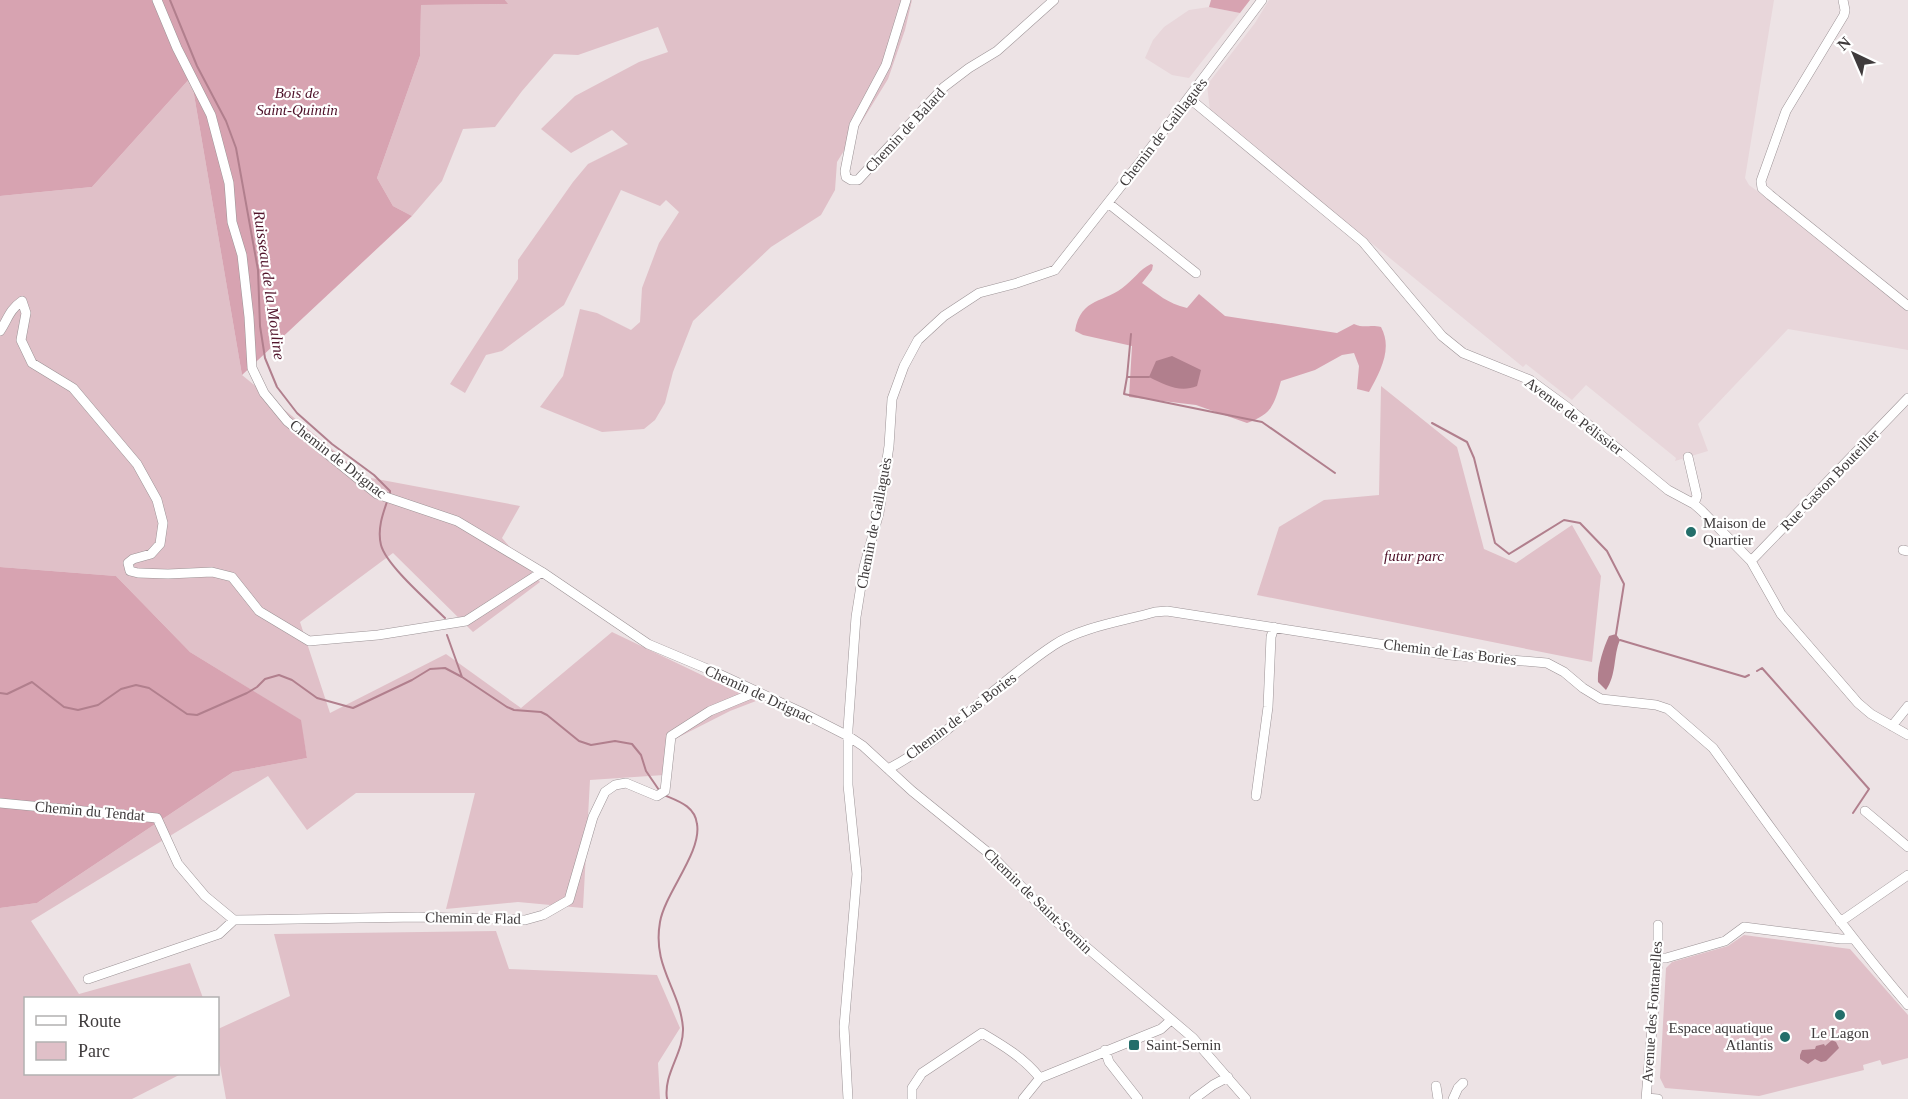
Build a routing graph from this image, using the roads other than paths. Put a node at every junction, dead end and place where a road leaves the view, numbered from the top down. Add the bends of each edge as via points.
1 (157, 0) edge
2 (906, 0) edge
3 (1054, 0) edge
4 (1262, 0) edge
5 (1843, 0) edge
6 (1189, 98) junction
7 (1108, 203) junction
8 (1196, 273) dead end
9 (1908, 306) edge
10 (0, 331) edge
11 (1908, 398) edge
12 (1688, 457) dead end
13 (1694, 504) junction
14 (1751, 561) junction
15 (542, 572) junction
16 (1274, 627) junction
17 (756, 692) junction
18 (1908, 706) edge
19 (1892, 726) junction
20 (1908, 735) edge
21 (848, 736) junction
22 (888, 769) junction
23 (1256, 796) dead end
24 (0, 803) edge
25 (1865, 811) dead end
26 (1908, 847) edge
27 (1908, 875) edge
28 (234, 920) junction
29 (1840, 922) junction
30 (1658, 925) dead end
31 (1852, 939) junction
32 (1658, 958) junction
33 (88, 979) dead end
34 (1908, 1005) edge
35 (1171, 1020) junction
36 (1105, 1050) junction
37 (1228, 1077) junction
38 (1040, 1078) junction
39 (1463, 1083) dead end
40 (1436, 1086) dead end
41 (1646, 1098) edge
42 (848, 1099) edge
43 (912, 1099) edge
44 (1023, 1099) edge
45 (1138, 1099) edge
46 (1194, 1099) edge
47 (1246, 1099) edge
48 (1438, 1099) edge
49 (1453, 1099) edge
50 (1658, 1099) edge

1 - 15 street, Chemin de Drignac via 211,115 242,255 252,368 264,393 287,421 387,498 457,521
2 - 3 street, Chemin de Balard via 886,65 854,125 845,171 851,180 858,180 944,87 997,51
4 - 6 street, Chemin de Gaillaguès
5 - 9 street via 1844,15 1786,111 1761,185
6 - 7 street, Chemin de Gaillaguès
6 - 13 street, Avenue de Pélissier via 1363,242 1454,346 1530,380 1668,490
7 - 8 street
7 - 21 street, Chemin de Gaillaguès via 1055,270 978,293 918,340 904,366 892,399 879,513 864,567
10 - 15 street via 11,308 22,301 26,313 21,340 32,363 73,388 137,464 157,500 162,522 160,544 151,554 128,563 130,571 232,577 259,611 309,641 466,621
11 - 14 street, Rue Gaston Bouteiller
12 - 13 street via 1697,496
13 - 14 street, Avenue de Pélissier
14 - 19 street, Avenue de Pélissier via 1781,614 1858,703
15 - 17 street, Chemin de Drignac via 648,644
16 - 22 street, Chemin de Las Bories via 1167,611 1080,633 1055,644 941,735
16 - 23 street
16 - 29 street, Chemin de Las Bories via 1449,655 1547,663 1601,699 1668,710 1713,748
17 - 21 street, Chemin de Drignac
17 - 28 street, Chemin de Flad via 710,711 671,736 664,791 657,796 626,783 605,792 568,900 543,915 525,920
18 - 19 street
19 - 20 street, Avenue de Pélissier
21 - 22 street, Chemin de Saint-Sernin
21 - 42 street, Chemin de Gaillaguès via 848,785 857,874 844,1027
22 - 35 street, Chemin de Saint-Sernin via 991,855 1051,917
24 - 28 street, Chemin du Tendat via 157,818 178,864 205,896
25 - 26 street
27 - 29 street
28 - 33 street via 219,934
29 - 31 street, Chemin de Las Bories
30 - 32 street, Avenue des Fontanelles
31 - 32 street via 1744,927 1725,941
31 - 34 street, Chemin de Las Bories
32 - 41 street, Avenue des Fontanelles
35 - 36 street via 1161,1029
35 - 37 street, Chemin de Saint-Sernin
36 - 38 street
36 - 45 street via 1109,1062
37 - 46 street
37 - 47 street, Chemin de Saint-Sernin
38 - 43 street via 1011,1050 982,1033 922,1073 912,1088
38 - 44 street
39 - 49 street
40 - 48 street
41 - 50 street

